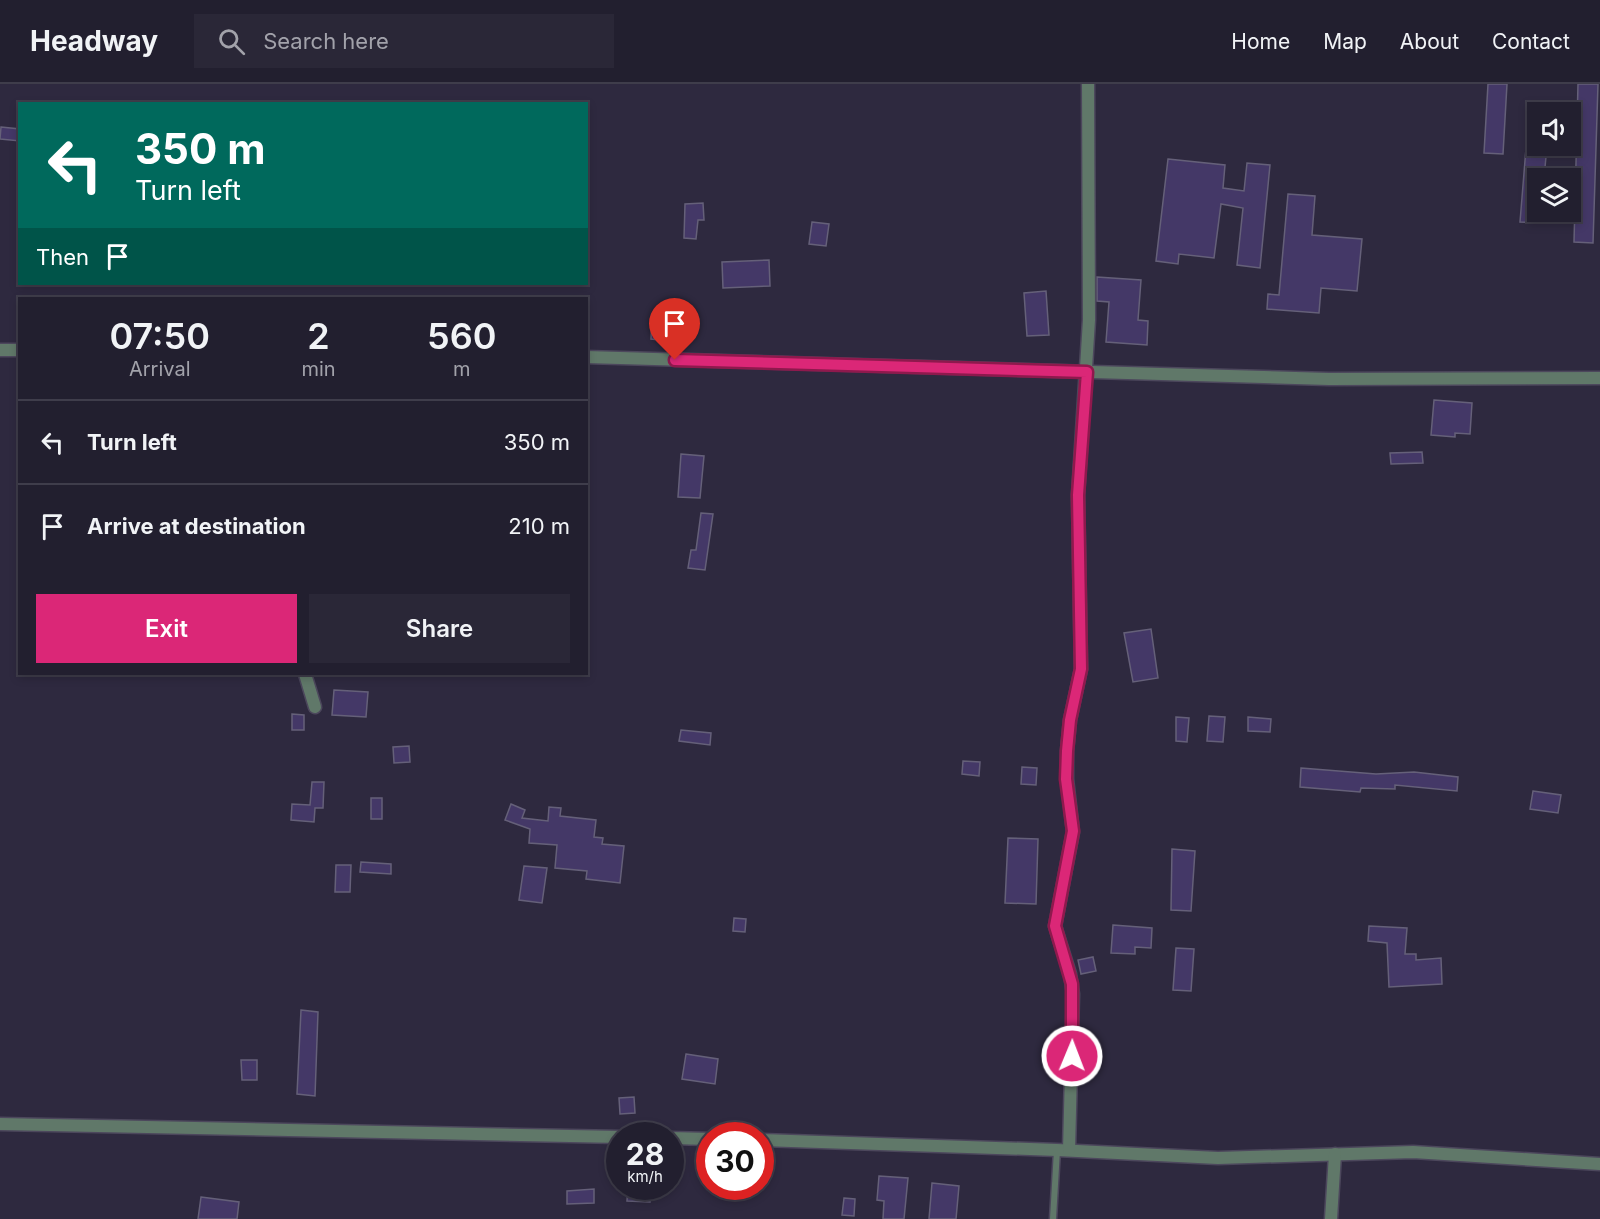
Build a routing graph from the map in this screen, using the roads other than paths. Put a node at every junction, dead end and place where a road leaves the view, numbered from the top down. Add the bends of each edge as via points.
1 (1088, 84) edge
2 (0, 350) edge
3 (18, 350) edge
4 (588, 357) edge
5 (1087, 372) junction
6 (1600, 378) edge
7 (305, 675) edge
8 (315, 707) dead end
9 (0, 1124) edge
10 (606, 1137) edge
11 (774, 1140) edge
12 (1063, 1150) junction
13 (1335, 1154) junction
14 (1600, 1164) edge
15 (1053, 1219) edge
16 (1331, 1219) edge

1 - 5 street
2 - 3 street
4 - 5 street
5 - 6 street via 1329,379
5 - 12 street via 1078,495 1081,669 1070,720 1066,779 1073,831 1055,926 1073,994
7 - 8 street
9 - 10 street
11 - 12 street
12 - 13 street via 1218,1158
12 - 15 lane
13 - 14 street via 1413,1152
13 - 16 street

